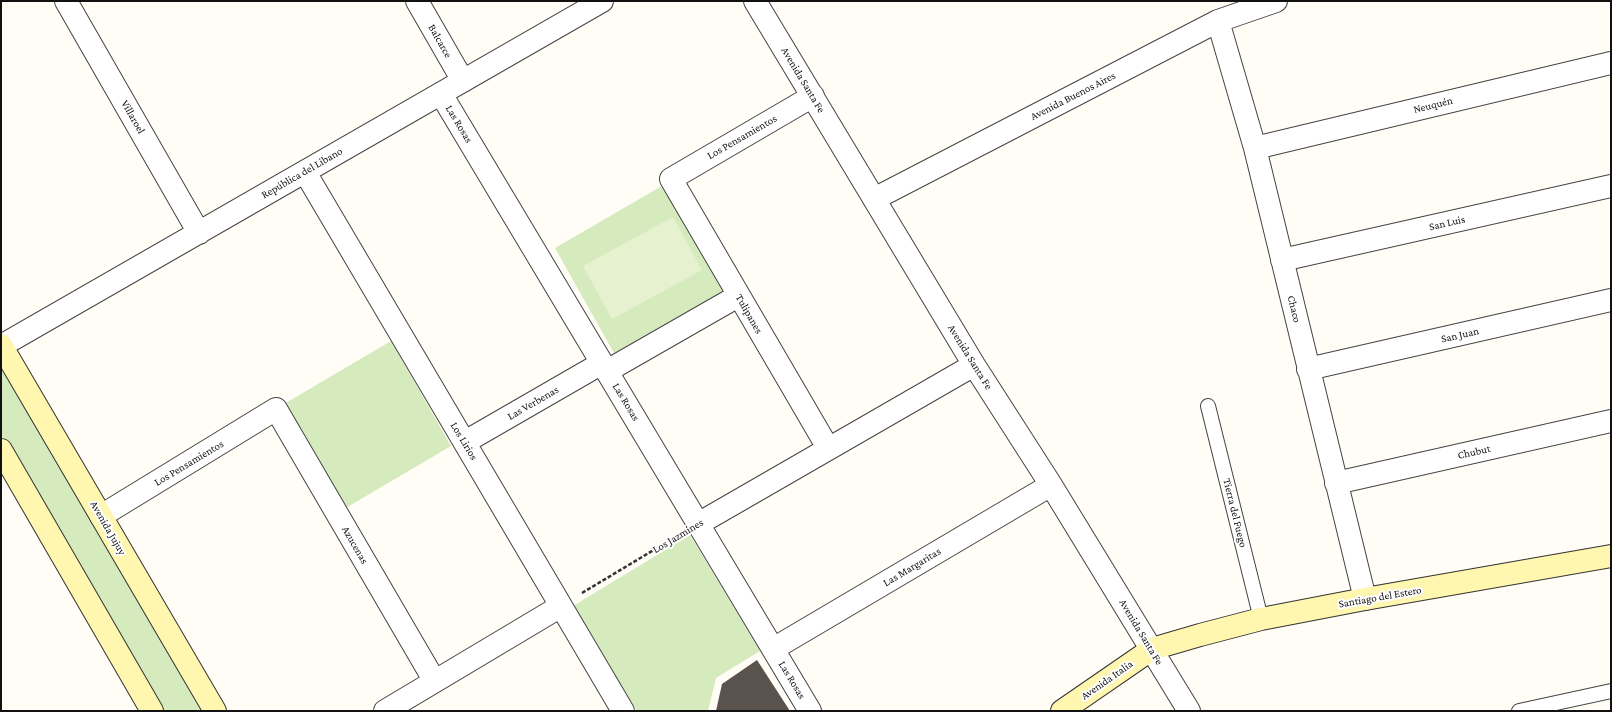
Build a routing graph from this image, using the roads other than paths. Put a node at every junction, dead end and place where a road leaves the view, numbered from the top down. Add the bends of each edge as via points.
1 (66, 1) edge
2 (417, 1) edge
3 (602, 1) edge
4 (755, 1) edge
5 (1276, 1) edge
6 (1218, 21) junction
7 (1611, 63) edge
8 (463, 81) junction
9 (441, 94) junction
10 (812, 96) junction
11 (1255, 148) junction
12 (305, 172) junction
13 (671, 179) joint
14 (1611, 186) edge
15 (874, 199) junction
16 (199, 233) junction
17 (1282, 260) junction
18 (738, 296) junction
19 (1611, 300) edge
20 (2, 346) edge
21 (974, 365) junction
22 (605, 367) junction
23 (1308, 369) junction
24 (1208, 406) dead end
25 (276, 409) joint
26 (1611, 421) edge
27 (464, 442) junction
28 (828, 448) junction
29 (1, 450) edge
30 (1336, 483) junction
31 (1052, 485) junction
32 (101, 516) junction
33 (698, 524) junction
34 (1611, 556) edge
35 (1365, 599) junction
36 (561, 606) junction
37 (1261, 620) junction
38 (773, 649) junction
39 (1152, 649) junction
40 (434, 680) junction
41 (1611, 691) edge
42 (152, 711) edge
43 (215, 711) edge
44 (385, 711) edge
45 (622, 711) edge
46 (810, 711) edge
47 (1062, 711) edge
48 (1189, 711) edge
49 (1519, 711) edge

1 - 16 street, Villaroel
2 - 8 street, Balcarce
3 - 8 street, República del Libano
4 - 10 street, Avenida Santa Fe
5 - 6 street, Avenida Buenos Aires
6 - 11 street, Chaco
6 - 15 street, Avenida Buenos Aires
7 - 11 street, Neuquén
8 - 9 street, República del Libano
9 - 12 street, República del Libano
9 - 22 street, Las Rosas
10 - 13 street, Los Pensamientos
10 - 15 street, Avenida Santa Fe
11 - 17 street, Chaco
12 - 16 street, República del Libano
12 - 27 street, Los Lirios
13 - 18 street, Tulipanes
14 - 17 street, San Luis
15 - 21 street, Avenida Santa Fe
16 - 20 street, República del Libano
17 - 23 street, Chaco
18 - 22 street, Las Verbenas
18 - 28 street, Tulipanes
19 - 23 street, San Juan
20 - 32 street, Avenida Jujuy
21 - 28 street, Los Jazmines
21 - 31 street, Avenida Santa Fe
22 - 27 street, Las Verbenas
22 - 33 street, Las Rosas
23 - 30 street, Chaco
24 - 37 lane, Tierra del Fuego
25 - 32 street, Los Pensamientos
25 - 40 street, Azucenas
26 - 30 street, Chubut
27 - 36 street, Los Lirios
28 - 33 street, Los Jazmines
29 - 42 street
30 - 35 street, Chaco
31 - 38 street, Las Margaritas
31 - 39 street, Avenida Santa Fe
32 - 43 street, Avenida Jujuy
33 - 38 street, Las Rosas
34 - 35 street, Santiago del Estero
35 - 37 street, Santiago del Estero
36 - 40 street
36 - 45 street, Los Lirios
37 - 39 street, Santiago del Estero
38 - 46 street, Las Rosas
39 - 47 street, Avenida Italia
39 - 48 street, Avenida Santa Fe
40 - 44 street
41 - 49 lane

